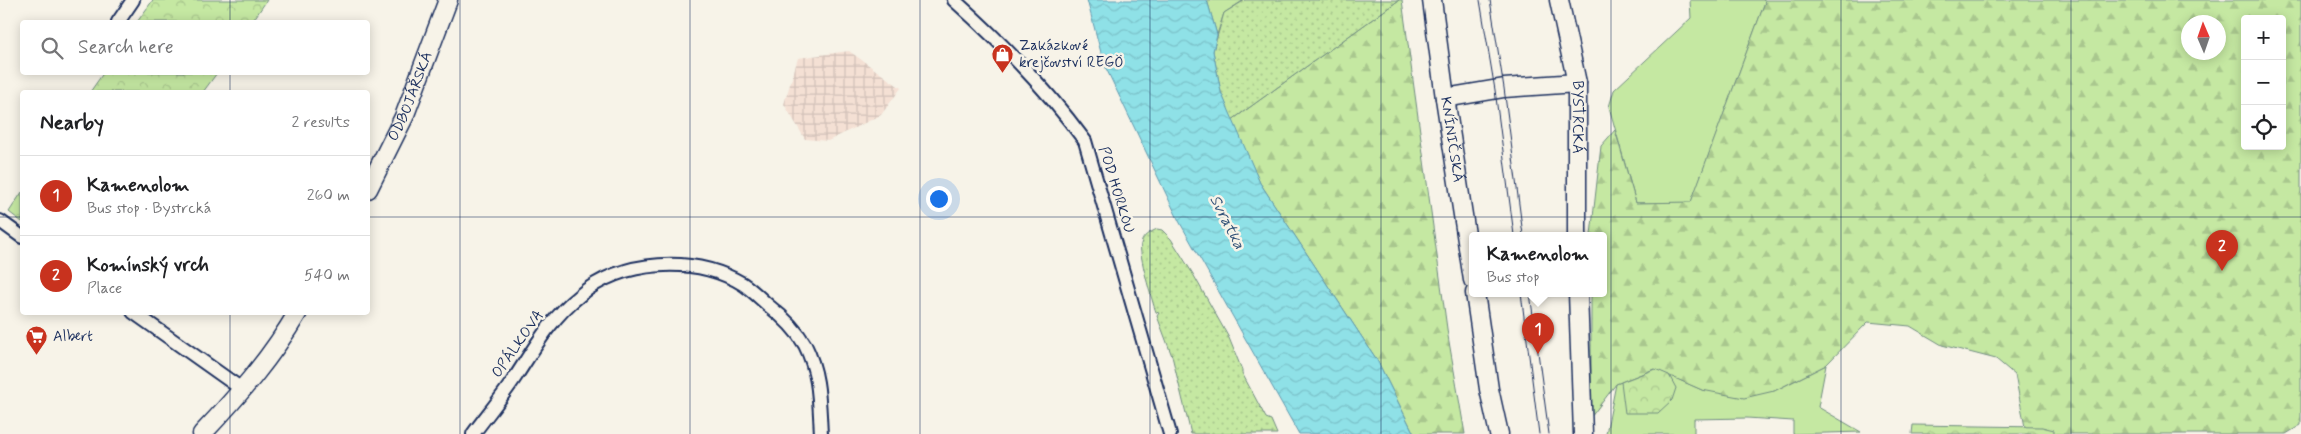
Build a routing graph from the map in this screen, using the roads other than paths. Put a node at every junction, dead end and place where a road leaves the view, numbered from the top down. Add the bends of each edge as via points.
1 (133, 0) edge
2 (448, 0) edge
3 (954, 0) edge
4 (1432, 0) edge
5 (1559, 0) edge
6 (119, 20) edge
7 (1577, 83) junction
8 (1445, 98) junction
9 (370, 185) edge
10 (0, 221) edge
11 (1577, 232) edge
12 (20, 236) edge
13 (1469, 254) edge
14 (1476, 297) edge
15 (1578, 297) edge
16 (137, 315) edge
17 (296, 315) edge
18 (243, 390) junction
19 (202, 434) edge
20 (473, 434) edge
21 (821, 434) edge
22 (1170, 434) edge
23 (1499, 434) edge
24 (1583, 434) edge

1 - 6 street
2 - 9 street, ODBOJÁŘSKÁ via 404,117
3 - 22 street, POD HORKOU via 1024,68 1085,141
4 - 8 street, KNÍNIČSKÁ
5 - 7 street, BYSTRCKÁ
7 - 8 street via 1504,88
7 - 11 street, BYSTRCKÁ
8 - 13 street, KNÍNIČSKÁ
10 - 12 street
14 - 23 street
15 - 24 street
16 - 18 street
17 - 18 street via 279,344
18 - 19 street
20 - 21 street, OPÁLKOVA via 516,377 551,322 579,295 609,276 675,264 722,275 743,284 786,322 804,344 817,373

